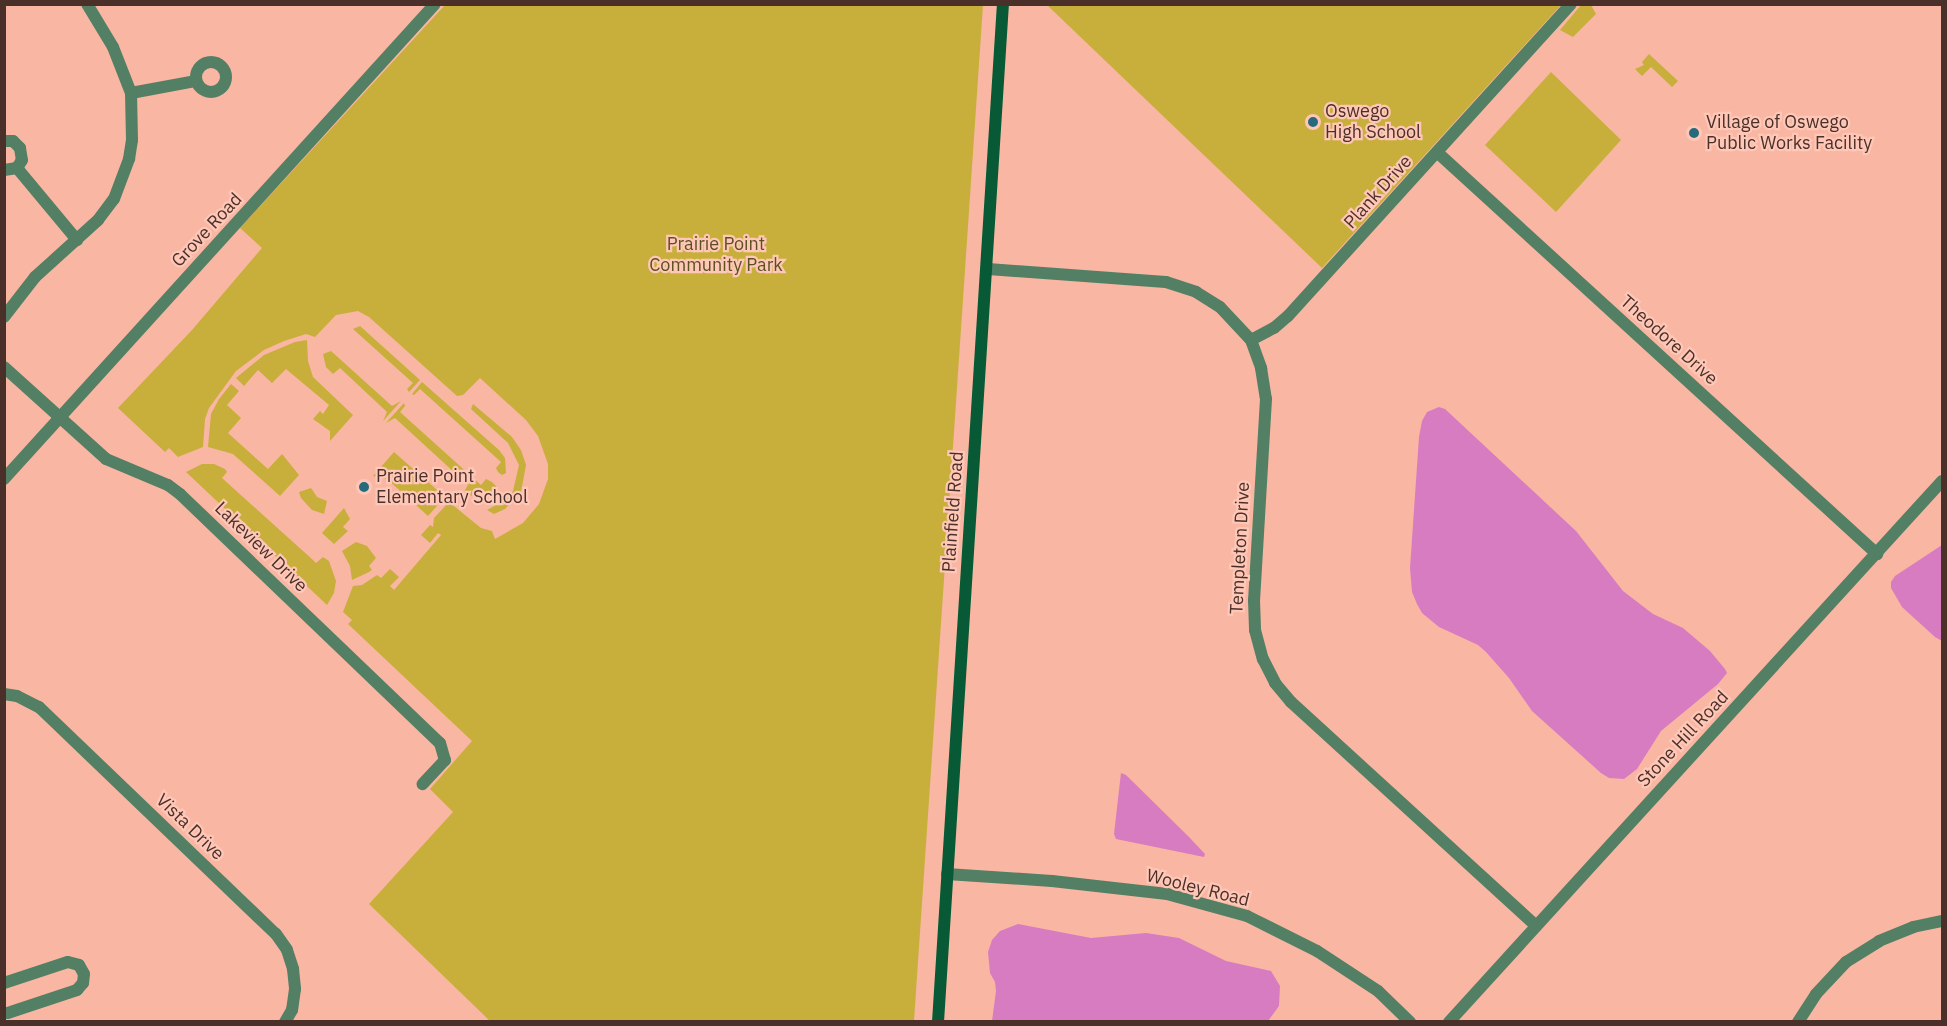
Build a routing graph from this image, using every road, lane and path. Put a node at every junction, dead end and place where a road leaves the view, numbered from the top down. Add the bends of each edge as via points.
1 (87, 4) edge
2 (435, 4) edge
3 (1003, 4) edge
4 (1571, 4) edge
5 (195, 81) dead end
6 (131, 93) junction
7 (4, 141) edge
8 (1438, 153) junction
9 (11, 169) edge
10 (77, 240) junction
11 (988, 269) junction
12 (4, 317) edge
13 (1251, 340) junction
14 (4, 367) edge
15 (60, 417) junction
16 (4, 479) edge
17 (1942, 481) edge
18 (1876, 554) junction
19 (4, 694) edge
20 (423, 784) dead end
21 (947, 874) junction
22 (1942, 921) edge
23 (1536, 926) junction
24 (4, 983) edge
25 (8, 1012) edge
26 (285, 1022) edge
27 (938, 1022) edge
28 (1410, 1022) edge
29 (1449, 1022) edge
30 (1798, 1022) edge

1 - 6 street via 113,47
2 - 15 street, Grove Road
3 - 11 main road, Plainfield Road
4 - 8 street, Plank Drive
5 - 6 street
6 - 10 street via 132,140 122,182 98,220
7 - 9 street via 13,141 20,148 22,160
8 - 13 street, Plank Drive via 1288,316
8 - 18 street, Theodore Drive
9 - 10 street
10 - 12 street via 35,277
11 - 13 street, Templeton Drive via 1166,282 1196,292 1220,307
11 - 21 main road, Plainfield Road
13 - 23 street, Templeton Drive via 1266,399 1254,600 1255,630 1263,658 1275,682 1292,702
14 - 15 street, Lakeview Drive
15 - 16 street, Grove Road
15 - 20 street, Lakeview Drive via 106,459 168,485 180,494 440,743 445,760
17 - 18 street, Stone Hill Road
18 - 23 street, Stone Hill Road
19 - 26 street, Vista Drive via 39,707 276,934 286,950 294,979 292,1010
21 - 27 main road, Plainfield Road
21 - 28 street, Wooley Road via 1167,894 1247,916 1317,951 1378,991
22 - 30 street via 1879,940 1846,962 1816,994
23 - 29 street, Stone Hill Road
24 - 25 street via 68,962 79,965 84,974 77,990

